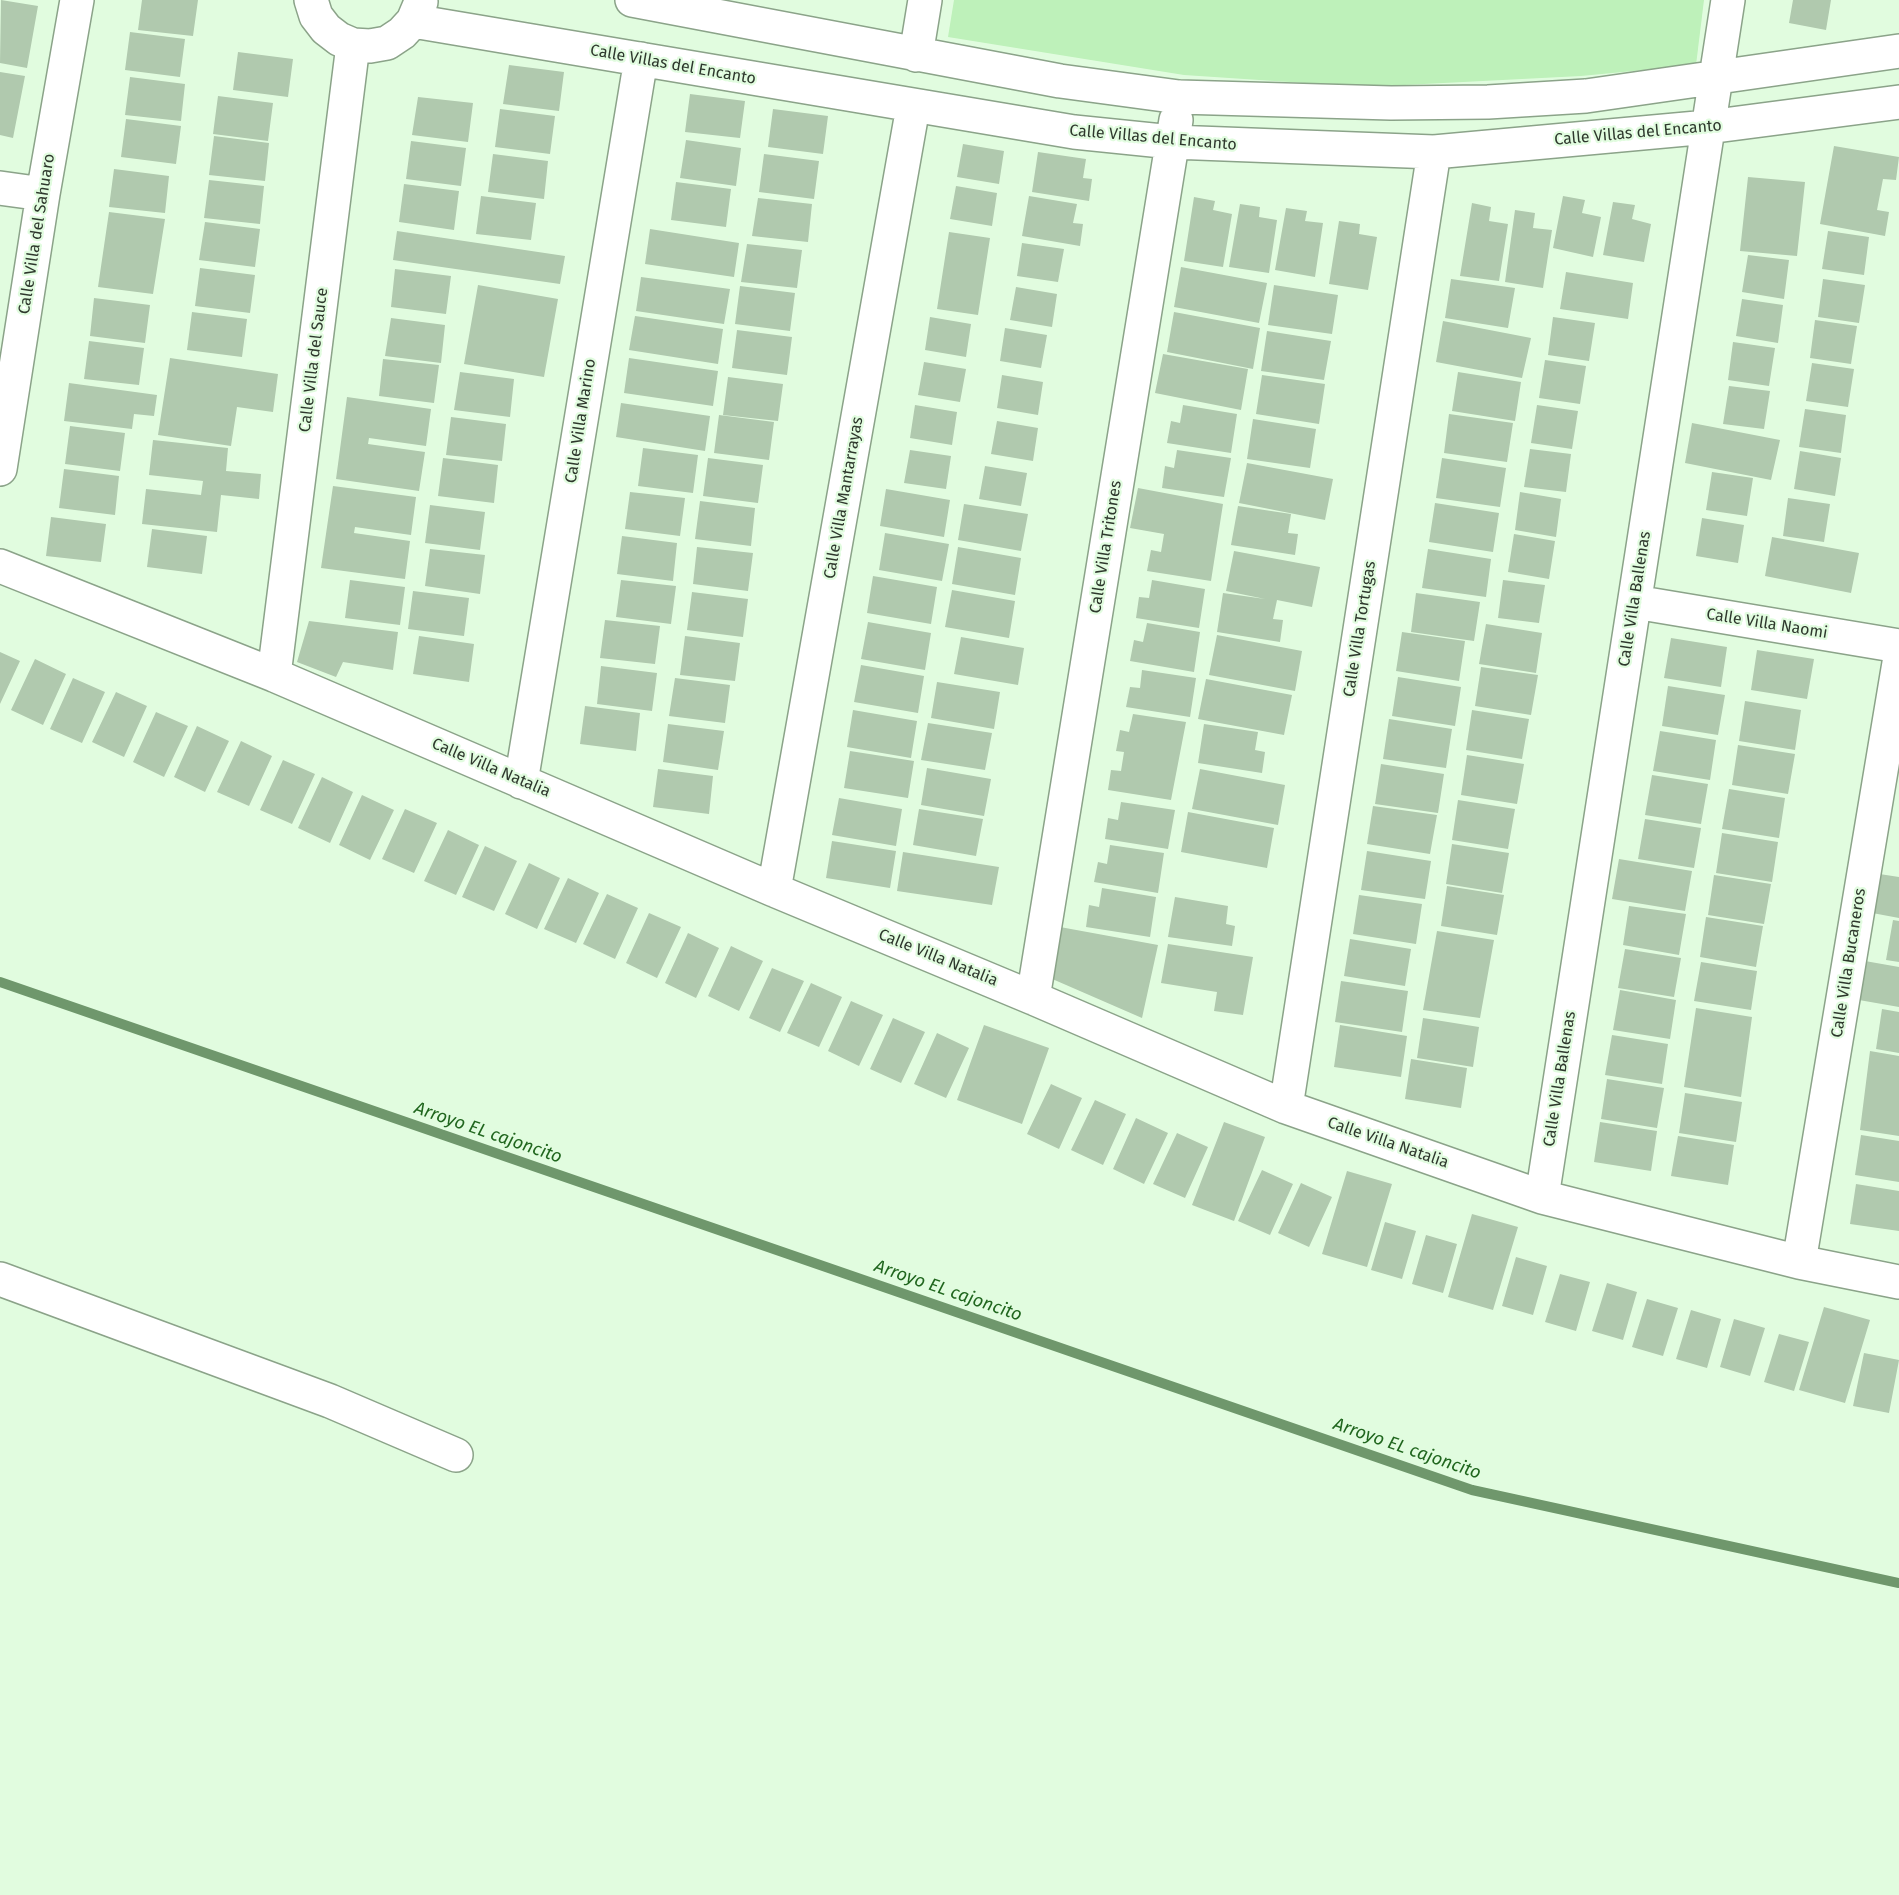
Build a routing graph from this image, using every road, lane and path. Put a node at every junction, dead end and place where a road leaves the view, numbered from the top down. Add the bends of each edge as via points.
1 (77, 0) edge
2 (311, 0) edge
3 (632, 0) edge
4 (925, 0) edge
5 (1728, 0) edge
6 (417, 11) edge
7 (354, 45) junction
8 (1899, 51) edge
9 (916, 55) junction
10 (641, 59) junction
11 (1716, 78) junction
12 (1179, 98) junction
13 (1899, 102) edge
14 (914, 107) junction
15 (1708, 127) junction
16 (1172, 141) junction
17 (1434, 152) junction
18 (0, 188) edge
19 (43, 194) junction
20 (0, 469) edge
21 (0, 566) edge
22 (1635, 602) junction
23 (1899, 646) edge
24 (1899, 663) edge
25 (274, 675) junction
26 (521, 782) junction
27 (774, 890) junction
28 (1033, 998) junction
29 (1286, 1107) junction
30 (1542, 1197) junction
31 (1799, 1262) junction
32 (0, 1279) edge
33 (1899, 1282) edge
34 (456, 1455) dead end

1 - 19 street, Calle Villa del Sahuaro
2 - 7 street via 326,29
3 - 9 street
4 - 9 street
5 - 11 street, Calle Villa Ballenas
6 - 7 street via 402,33 387,43
6 - 10 street, Calle Villas del Encanto
7 - 25 street, Calle Villa del Sauce
8 - 11 street
9 - 12 street
10 - 14 street, Calle Villas del Encanto
10 - 26 street, Calle Villa Marino
11 - 12 street via 1586,96 1488,102
11 - 15 street, Calle Villa Ballenas
12 - 16 street, Calle Villa Tritones
13 - 15 street, Calle Villas del Encanto
14 - 16 street, Calle Villas del Encanto via 1074,132
14 - 27 street, Calle Villa Mantarrayas
15 - 17 street, Calle Villas del Encanto
15 - 22 street, Calle Villa Ballenas
16 - 17 street, Calle Villas del Encanto
16 - 28 street, Calle Villa Tritones
17 - 29 street, Calle Villa Tortugas
18 - 19 street
19 - 20 street, Calle Villa del Sahuaro
21 - 25 street, Calle Villa Natalia
22 - 23 street, Calle Villa Naomi
22 - 30 street, Calle Villa Ballenas
24 - 31 street, Calle Villa Bucaneros
25 - 26 street, Calle Villa Natalia
26 - 27 street, Calle Villa Natalia
27 - 28 street, Calle Villa Natalia
28 - 29 street, Calle Villa Natalia
29 - 30 street, Calle Villa Natalia
30 - 31 street, Calle Villa Natalia
31 - 33 street, Calle Villa Natalia
32 - 34 street via 330,1401

